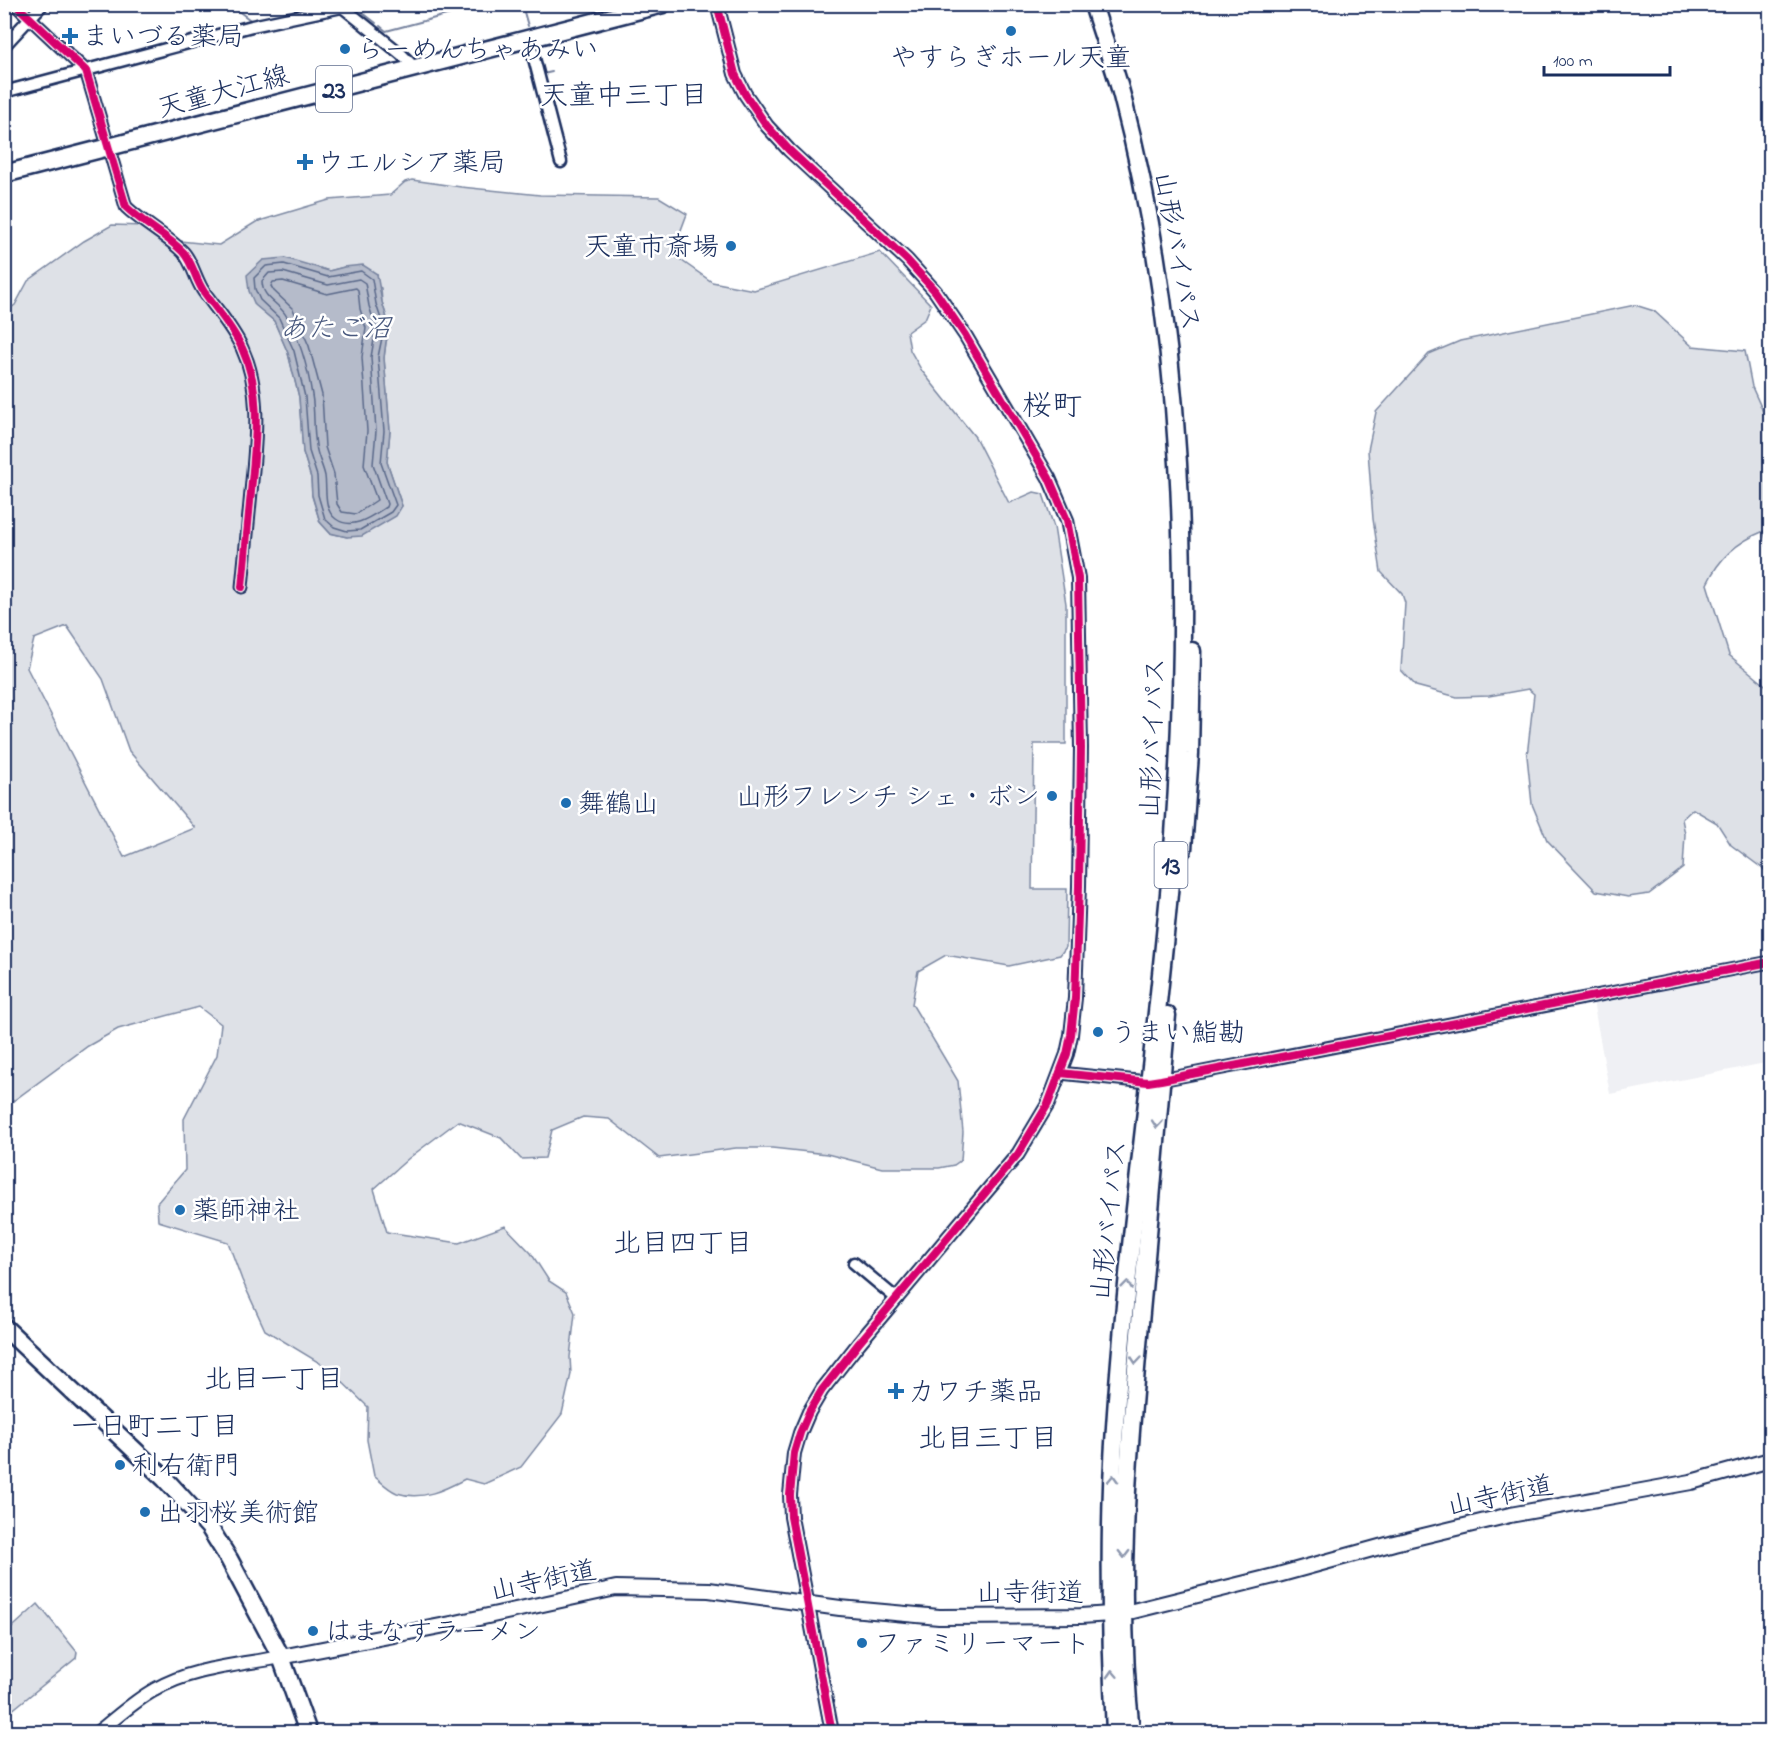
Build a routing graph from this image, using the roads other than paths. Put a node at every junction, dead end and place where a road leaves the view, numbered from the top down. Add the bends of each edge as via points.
1 (15, 4) edge
2 (43, 4) edge
3 (356, 4) edge
4 (663, 4) edge
5 (717, 4) edge
6 (1092, 4) edge
7 (1104, 4) edge
8 (342, 6) edge
9 (30, 19) junction
10 (529, 39) junction
11 (4, 46) edge
12 (416, 68) junction
13 (86, 71) junction
14 (4, 92) edge
15 (107, 148) junction
16 (561, 162) dead end
17 (4, 174) edge
18 (242, 587) dead end
19 (1770, 962) edge
20 (1060, 1073) junction
21 (1154, 1081) junction
22 (854, 1263) dead end
23 (897, 1299) junction
24 (4, 1327) edge
25 (1770, 1460) edge
26 (808, 1603) junction
27 (1117, 1614) junction
28 (281, 1657) junction
29 (98, 1732) edge
30 (308, 1732) edge
31 (832, 1732) edge
32 (1115, 1732) edge
33 (1131, 1732) edge

1 - 9 street
2 - 9 street
3 - 8 street
4 - 10 main road, 天童大江線 / 23
5 - 20 street via 735,74 756,112 789,150 889,241 934,291 1039,459 1066,520 1078,578 1081,748 1075,998 1071,1035
6 - 21 main road, 山形バイパス / 13 via 1121,94 1146,200 1177,433 1182,633 1177,768
7 - 21 main road, 山形バイパス / 13 via 1147,162 1171,298 1186,431 1191,532 1192,689 1186,821
8 - 12 street
8 - 13 street
9 - 11 street
9 - 13 street
10 - 12 main road, 天童大江線 / 23
10 - 16 street
12 - 15 main road, 天童大江線 / 23
13 - 14 street
13 - 15 street
15 - 17 main road, 天童大江線 / 23
15 - 18 street via 126,207 163,234 189,260 198,284 242,348 250,371 257,441
19 - 21 street
20 - 21 street
20 - 23 street via 1042,1117 1018,1154
21 - 27 main road, 山形バイパス / 13 via 1124,1313 1115,1429
22 - 23 street
23 - 26 street via 826,1383 808,1412 794,1453 790,1495
24 - 28 main road via 165,1479 209,1527
25 - 27 main road, 山寺街道 via 1691,1482 1510,1515
26 - 27 main road, 山寺街道 via 939,1617
26 - 28 main road, 山寺街道 via 709,1590 616,1588
26 - 31 street
32 -> 27 main road, 山形バイパス / 13
27 - 33 main road, 山形バイパス / 13
28 - 29 street via 200,1672 170,1682 140,1698
28 - 30 main road

